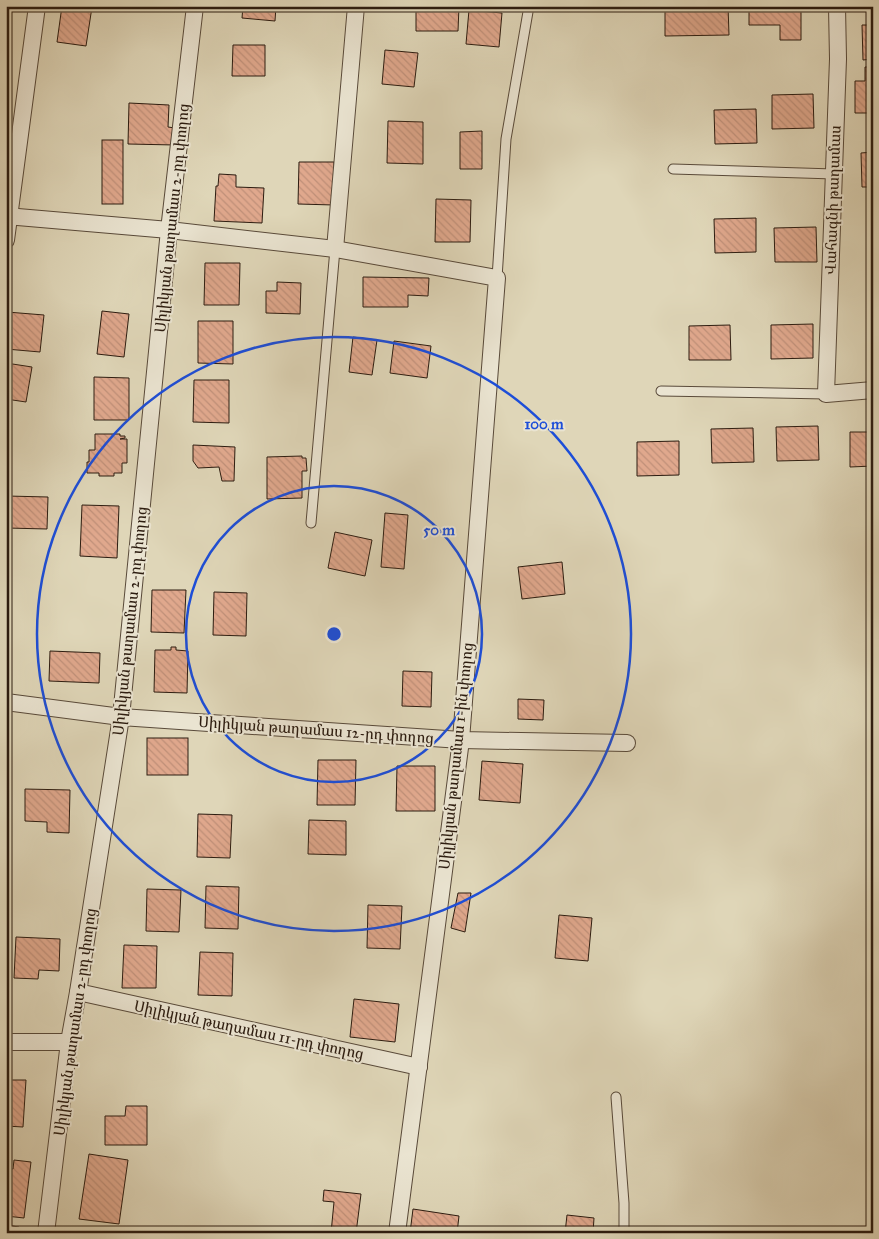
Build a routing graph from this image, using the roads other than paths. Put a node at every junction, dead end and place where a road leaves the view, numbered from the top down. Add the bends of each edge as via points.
1 (37, 6) edge
2 (195, 6) edge
3 (356, 6) edge
4 (529, 6) edge
5 (837, 6) edge
6 (673, 169) dead end
7 (834, 174) junction
8 (8, 216) edge
9 (169, 230) junction
10 (6, 240) edge
11 (335, 248) junction
12 (496, 278) junction
13 (873, 390) edge
14 (661, 391) dead end
15 (826, 394) junction
16 (311, 523) dead end
17 (6, 702) edge
18 (121, 717) junction
19 (461, 740) junction
20 (628, 743) dead end
21 (78, 992) junction
22 (6, 1042) edge
23 (69, 1042) junction
24 (419, 1067) junction
25 (616, 1097) dead end
26 (46, 1233) edge
27 (398, 1233) edge
28 (624, 1233) edge

1 - 8 street
2 - 9 street, Սիլիկյան թաղամաս 2-րդ փողոց
3 - 11 street
4 - 12 lane via 506,139
5 - 7 street, Վահագնի թաղամաս
6 - 7 lane
7 - 15 street, Վահագնի թաղամաս
8 - 9 street
8 - 10 street
9 - 11 street
9 - 18 street, Սիլիկյան թաղամաս 2-րդ փողոց
11 - 12 street
11 - 16 lane
12 - 19 street, Սիլիկյան թաղամաս 1-ին փողոց
13 - 15 street
14 - 15 lane
17 - 18 street, Սիլիկյան թաղամաս 12-րդ փողոց
18 - 19 street, Սիլիկյան թաղամաս 12-րդ փողոց
18 - 21 street, Սիլիկյան թաղամաս 2-րդ փողոց
19 - 20 street, Սիլիկյան թաղամաս 12-րդ փողոց
19 - 24 street, Սիլիկյան թաղամաս 1-ին փողոց
21 - 23 street, Սիլիկյան թաղամաս 2-րդ փողոց
21 - 24 street, Սիլիկյան թաղամաս 11-րդ փողոց
22 - 23 street
23 - 26 street, Սիլիկյան թաղամաս 2-րդ փողոց
24 - 27 street, Սիլիկյան թաղամաս 1-ին փողոց
25 - 28 lane

